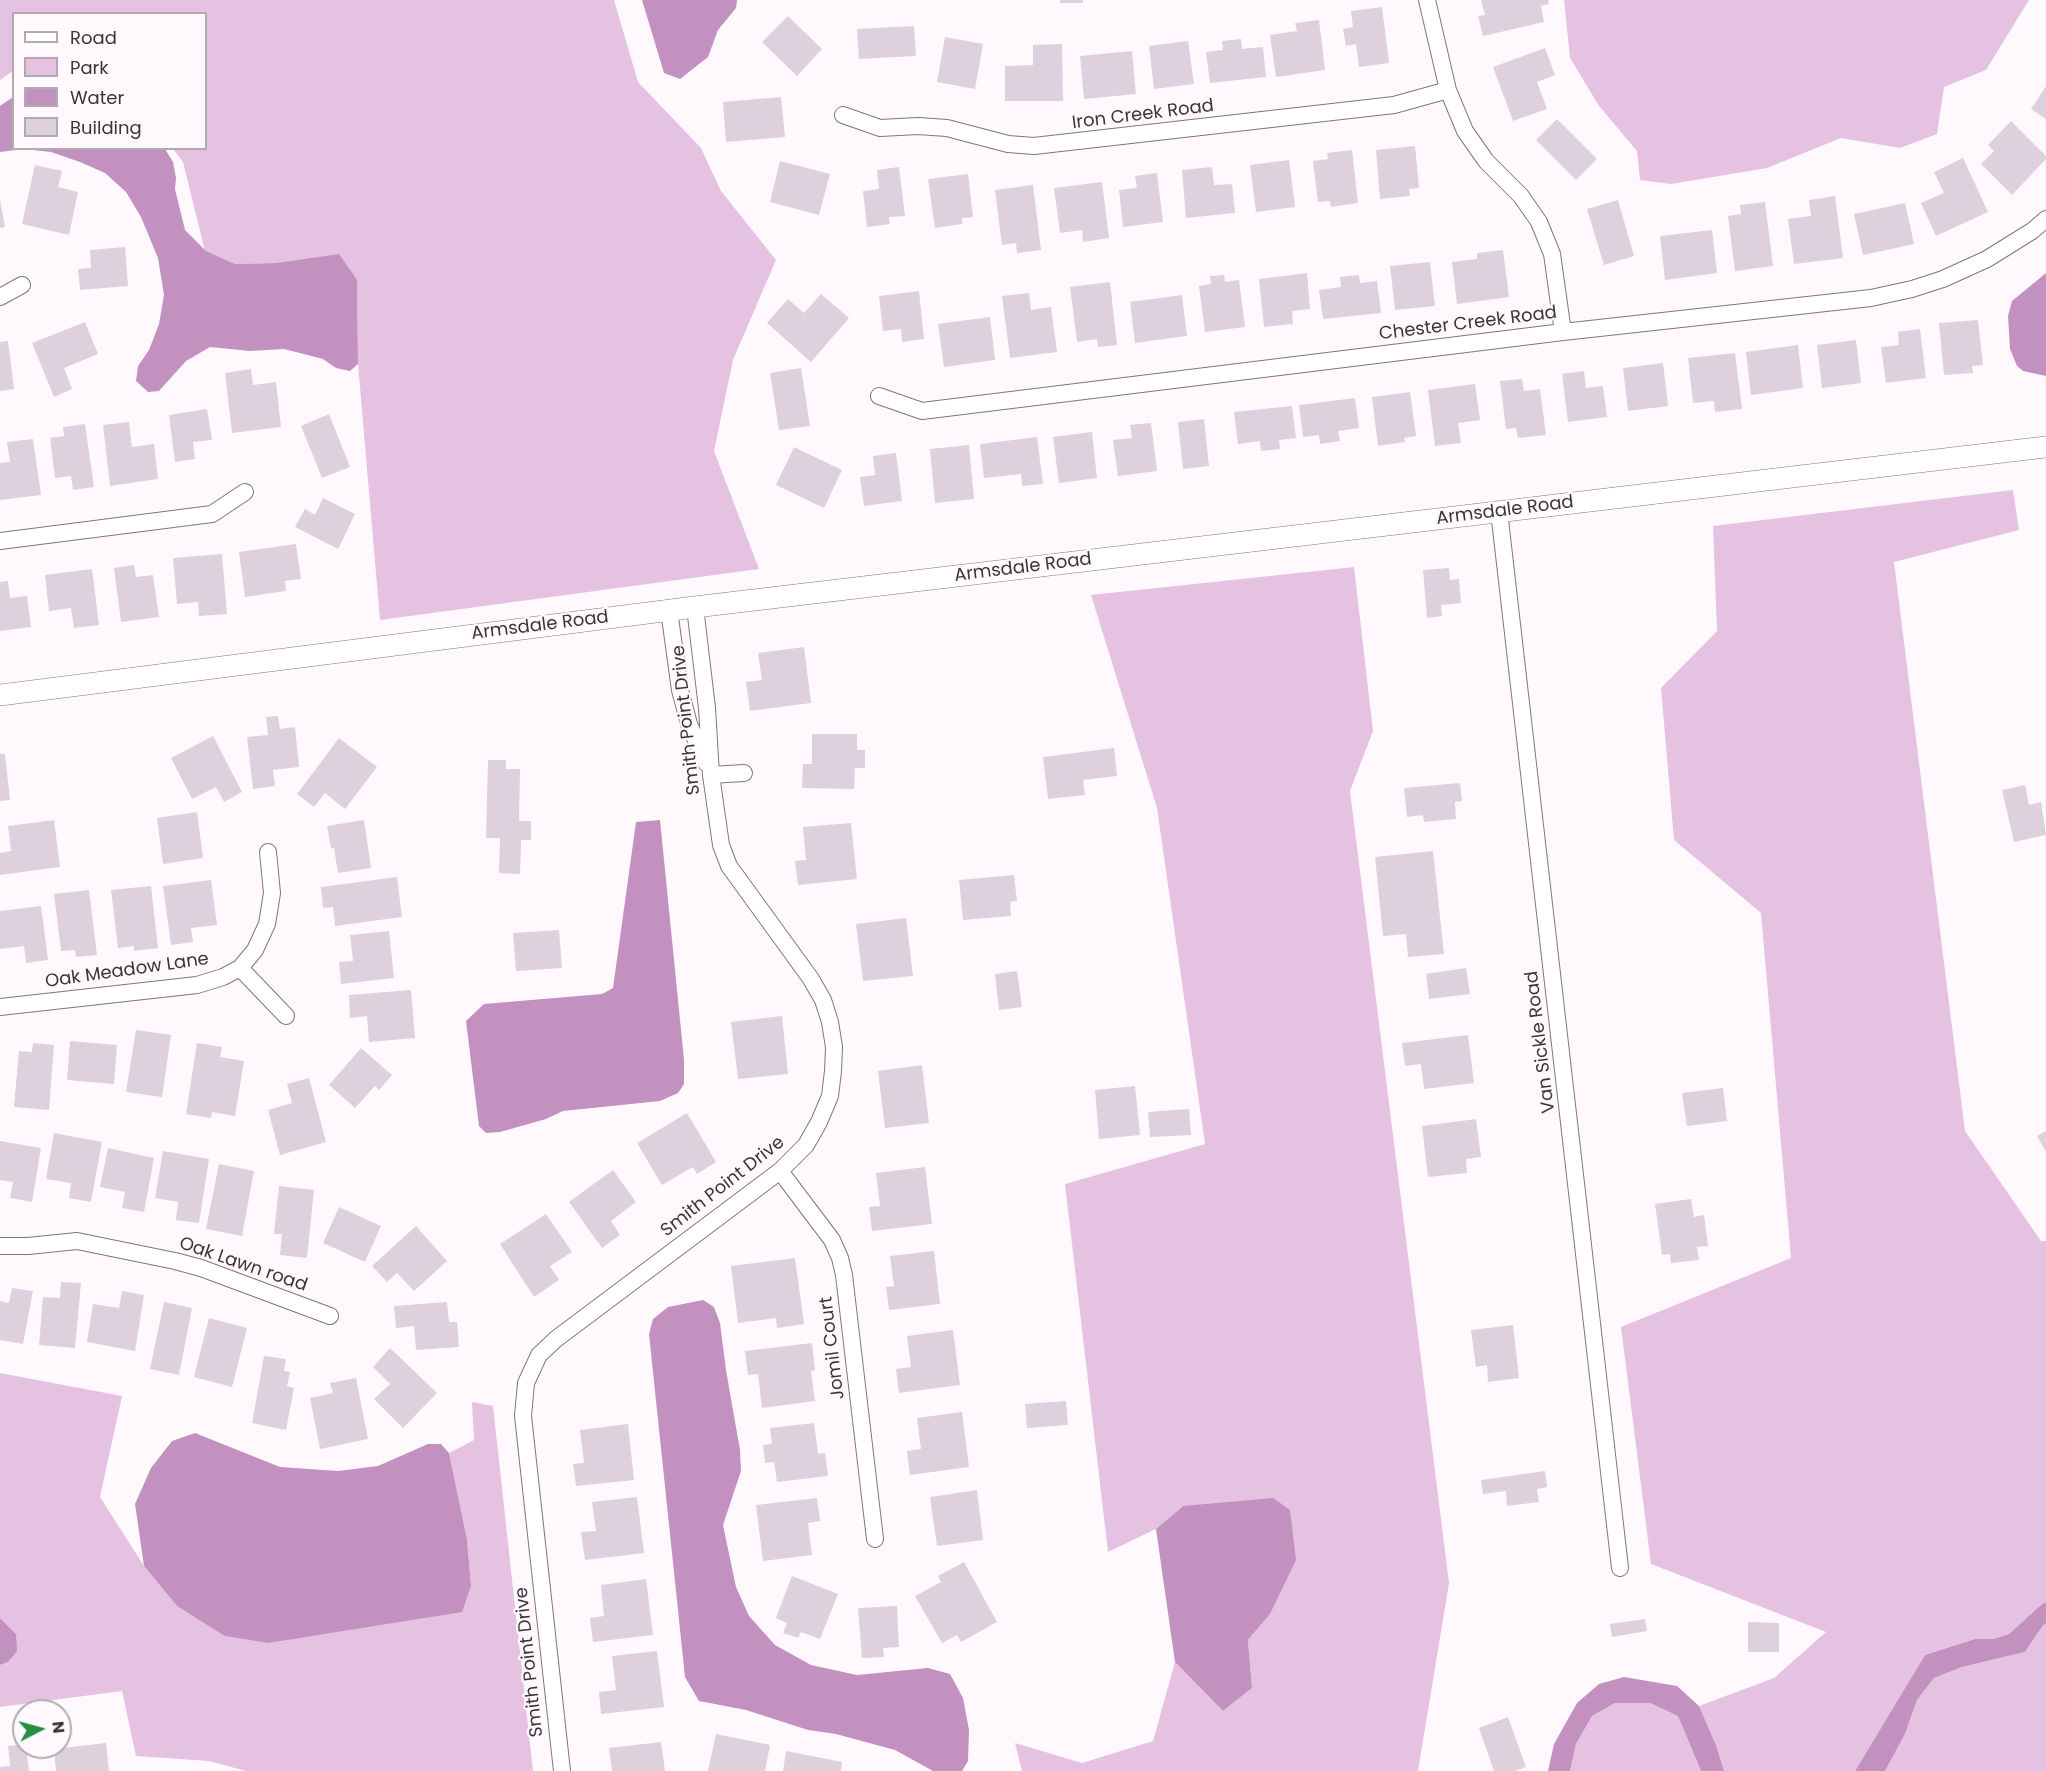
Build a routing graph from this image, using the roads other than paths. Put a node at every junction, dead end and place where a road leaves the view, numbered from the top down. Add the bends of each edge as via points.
1 (1427, 0) edge
2 (1448, 90) junction
3 (843, 115) dead end
4 (2046, 219) edge
5 (22, 285) dead end
6 (0, 297) edge
7 (1563, 332) junction
8 (879, 396) dead end
9 (2046, 447) edge
10 (245, 492) dead end
11 (1499, 512) junction
12 (0, 542) edge
13 (695, 607) junction
14 (669, 610) junction
15 (0, 694) edge
16 (744, 773) dead end
17 (711, 775) junction
18 (268, 852) dead end
19 (240, 968) junction
20 (0, 1007) edge
21 (286, 1017) dead end
22 (780, 1171) junction
23 (0, 1246) edge
24 (330, 1316) dead end
25 (875, 1539) dead end
26 (1620, 1568) dead end
27 (562, 1771) edge

1 - 2 street
2 - 3 street, Iron Creek Road via 1394,105 1034,146 1008,144 947,128 880,128
2 - 7 street via 1465,131 1539,222 1552,254
4 - 7 street, Chester Creek Road via 1987,260 1912,289 1871,298
5 - 6 street
7 - 8 street, Chester Creek Road via 922,411
9 - 11 street, Armsdale Road
10 - 12 street via 212,514
11 - 13 street, Armsdale Road
11 - 26 street, Van Sickle Road
13 - 14 street, Armsdale Road
13 - 17 street, Smith Point Drive
14 - 15 street, Armsdale Road
14 - 17 street via 680,690 689,724
16 - 17 street
17 - 22 street, Smith Point Drive via 721,845 729,866 811,979 830,1022 834,1047 830,1096 806,1145
18 - 19 street, Oak Meadow Lane via 272,893 267,924 255,950
19 - 20 street, Oak Meadow Lane via 196,985
19 - 21 street
22 - 25 street, Jomil Court via 832,1240 840,1258
22 - 27 street, Smith Point Drive via 556,1339 539,1355 526,1383 523,1416
23 - 24 street, Oak Lawn road via 77,1241 175,1261

